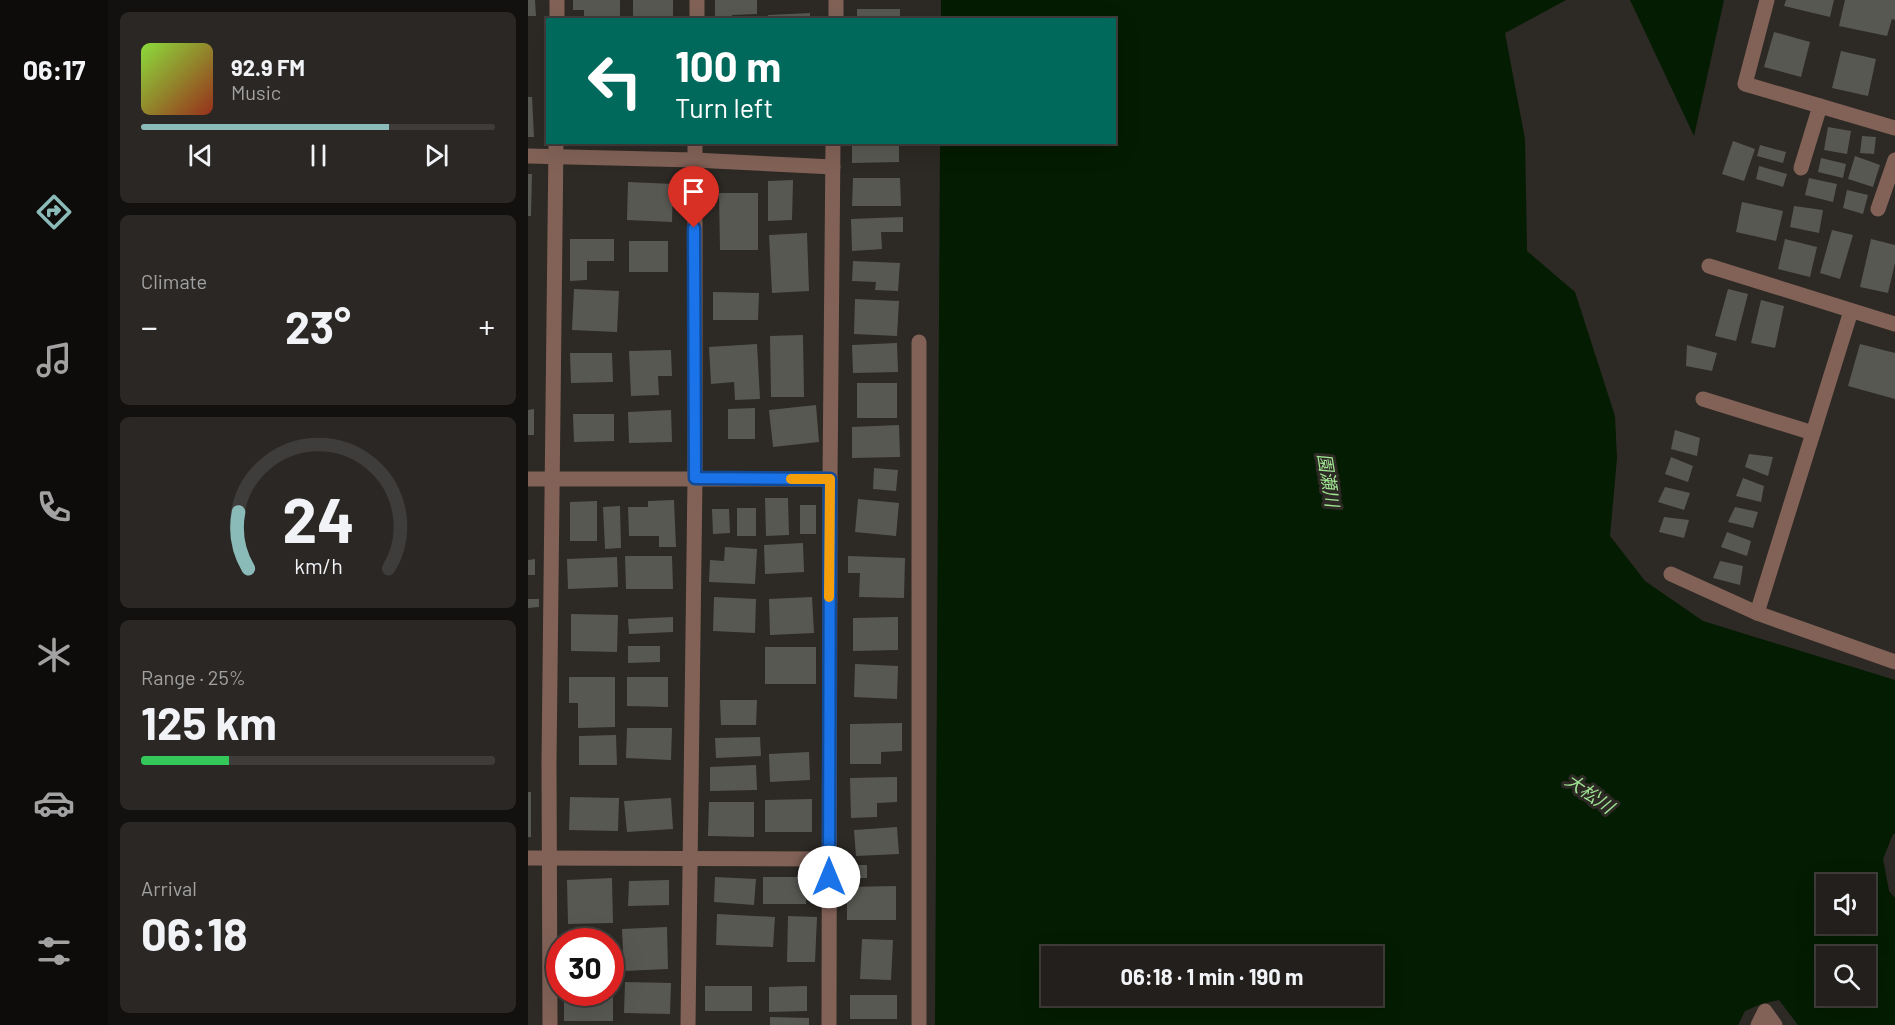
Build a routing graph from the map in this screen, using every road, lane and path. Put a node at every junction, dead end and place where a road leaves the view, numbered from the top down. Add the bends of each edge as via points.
1 (557, 0) edge
2 (697, 0) edge
3 (836, 0) edge
4 (1767, 0) edge
5 (557, 18) edge
6 (697, 18) edge
7 (836, 18) edge
8 (1820, 106) junction
9 (1894, 122) edge
10 (694, 144) edge
11 (833, 144) edge
12 (556, 149) edge
13 (528, 156) edge
14 (694, 160) junction
15 (1895, 160) edge
16 (833, 167) junction
17 (1802, 168) dead end
18 (1878, 209) dead end
19 (1709, 266) dead end
20 (1851, 311) junction
21 (1895, 324) edge
22 (919, 342) dead end
23 (1703, 399) dead end
24 (1813, 433) junction
25 (528, 478) edge
26 (553, 478) junction
27 (695, 478) junction
28 (830, 479) junction
29 (1671, 574) dead end
30 (1757, 613) junction
31 (1895, 662) edge
32 (550, 857) junction
33 (528, 858) edge
34 (689, 858) junction
35 (829, 859) junction
36 (550, 1025) edge
37 (688, 1025) edge
38 (829, 1025) edge
39 (919, 1025) edge
40 (1758, 1025) edge
41 (1775, 1025) edge

1 - 5 street
2 - 6 street
3 - 7 street
4 - 8 street via 1745,84
8 - 9 street
8 - 17 street
10 - 14 street
11 - 16 street
12 - 13 street
12 - 14 street
12 - 26 street
14 - 16 street
14 - 27 street
15 - 18 street
16 - 28 street
19 - 20 street
20 - 21 street
20 - 24 street
22 - 39 street
23 - 24 street
24 - 30 street
25 - 26 street
26 - 27 street
26 - 32 street
27 - 28 street
27 - 34 street
28 - 35 street
29 - 30 street
30 - 31 street
32 - 33 street
32 - 34 street
32 - 36 street
34 - 35 street
34 - 37 street
35 - 38 street
40 - 41 street via 1765,1011

